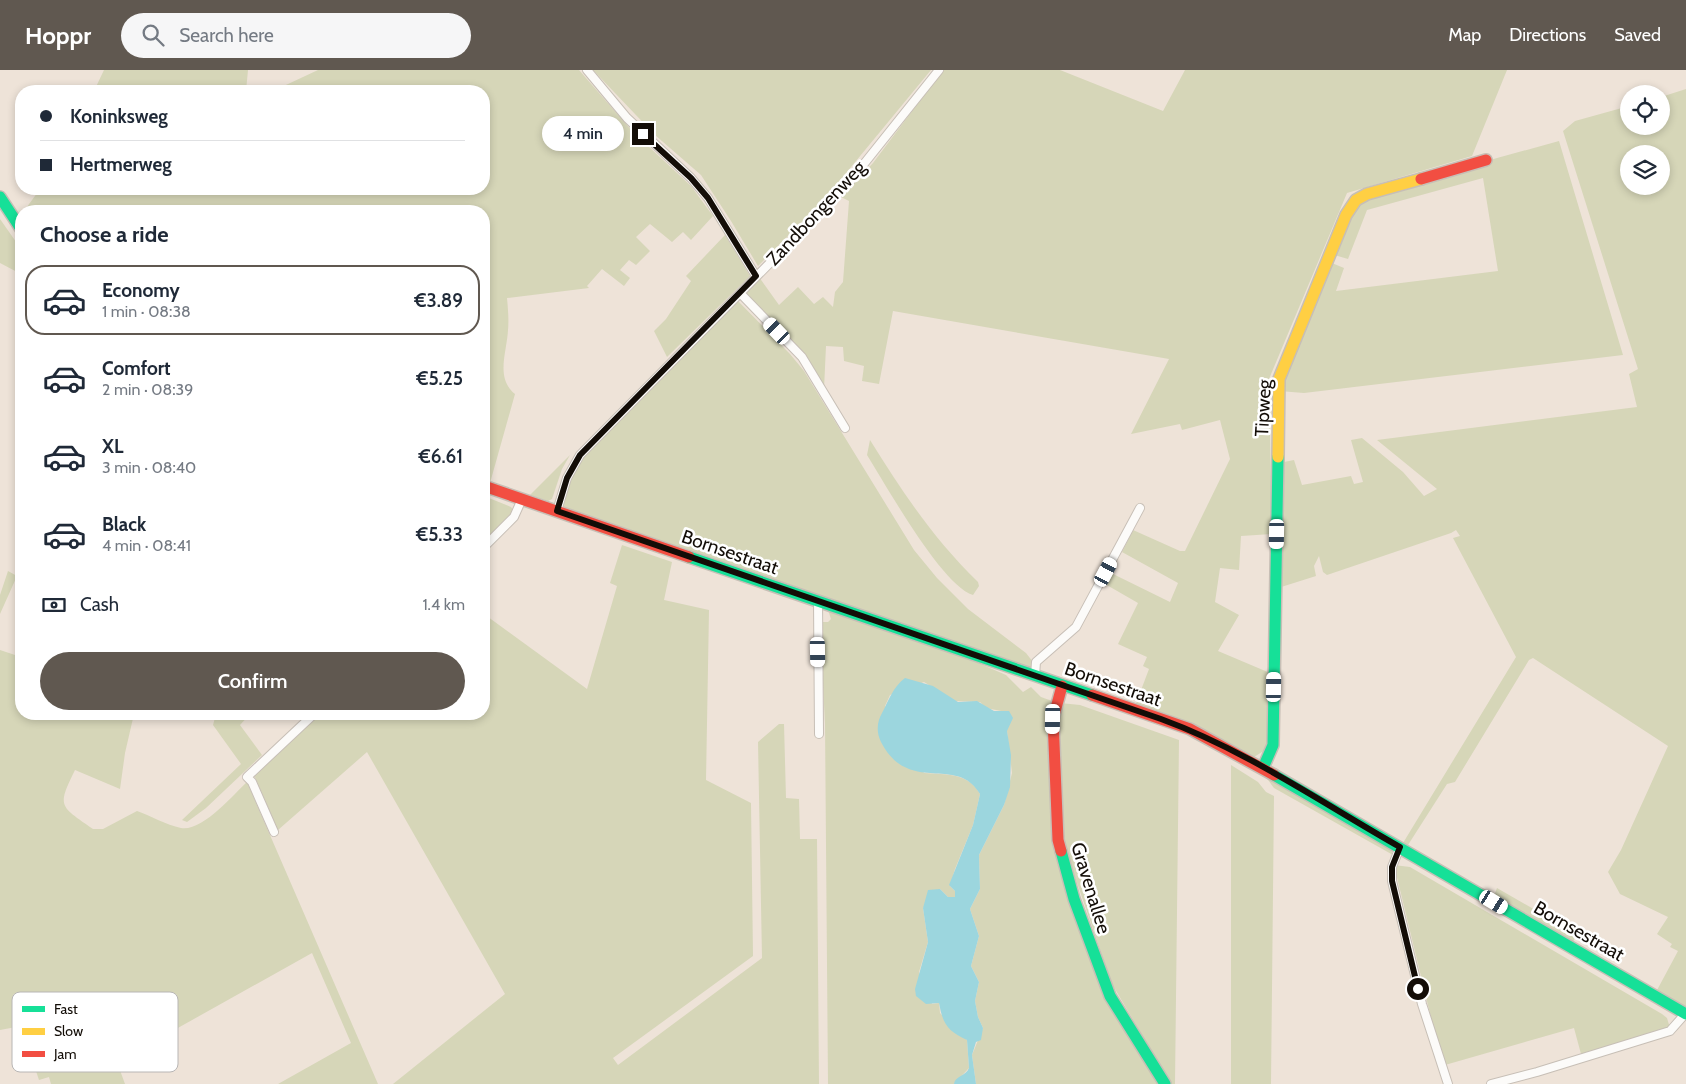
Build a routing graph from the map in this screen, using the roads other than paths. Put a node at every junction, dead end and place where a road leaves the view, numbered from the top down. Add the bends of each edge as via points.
1 (587, 70) edge
2 (939, 70) edge
3 (1486, 160) dead end
4 (0, 197) edge
5 (15, 220) edge
6 (756, 276) junction
7 (740, 293) junction
8 (845, 428) dead end
9 (490, 488) edge
10 (522, 499) junction
11 (1140, 508) dead end
12 (557, 511) junction
13 (490, 541) edge
14 (818, 600) junction
15 (1035, 676) junction
16 (1062, 686) junction
17 (308, 720) edge
18 (819, 734) dead end
19 (1263, 768) junction
20 (274, 832) dead end
21 (1400, 847) junction
22 (1685, 1014) edge
23 (1165, 1084) edge
24 (1448, 1084) edge
25 (1491, 1084) edge

1 - 6 street via 626,118 708,198
2 - 6 street, Zandbongenweg via 847,184
3 - 19 street, Tipweg via 1356,200 1346,215 1279,379 1273,745
4 - 5 street
6 - 7 street, Zandbongenweg
7 - 8 street via 802,357
7 - 12 street, Zandbongenweg via 580,455 567,478
9 - 10 street, Bornsestraat
10 - 12 street, Bornsestraat
10 - 13 street via 514,517
11 - 15 street, Bornsestraat via 1076,627 1036,662
12 - 14 street, Bornsestraat
14 - 15 street, Bornsestraat
14 - 18 street
15 - 16 street, Bornsestraat
16 - 19 street, Bornsestraat via 1190,729
16 - 23 street, Gravenallee via 1053,719 1058,840 1074,898 1104,982
17 - 20 street via 247,777
19 - 21 street, Bornsestraat
21 - 22 street, Bornsestraat
21 - 24 street via 1392,867 1392,881 1422,1004
22 - 25 street via 1670,1031

